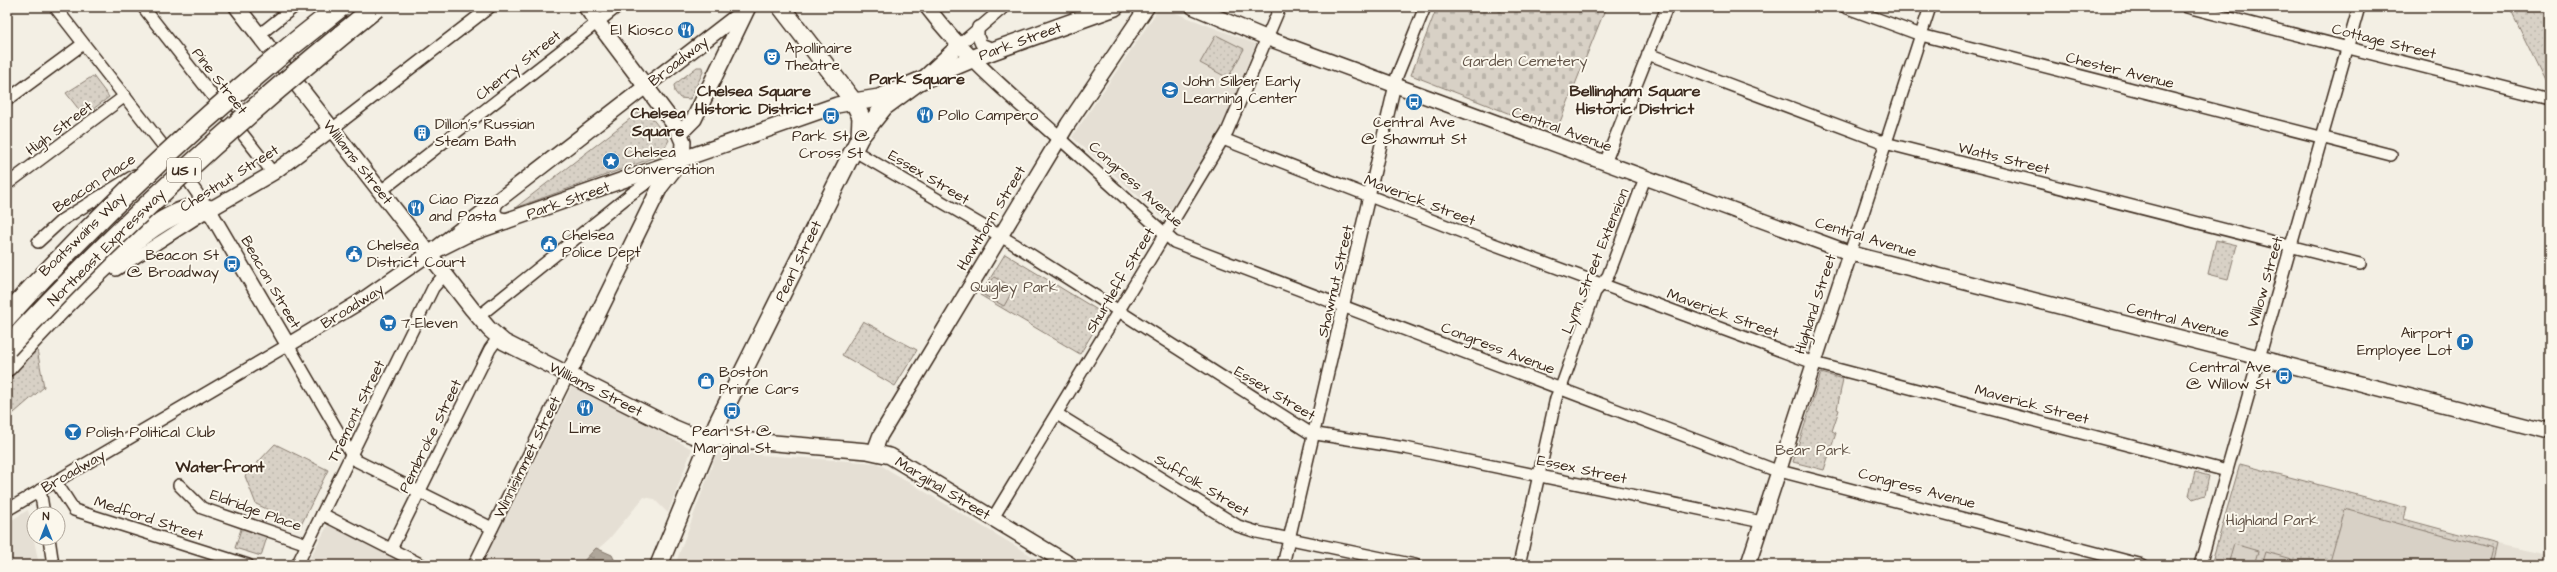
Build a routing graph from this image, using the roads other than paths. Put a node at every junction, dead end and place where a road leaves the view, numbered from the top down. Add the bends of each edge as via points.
1 (55, 7) edge
2 (143, 7) edge
3 (237, 7) edge
4 (294, 7) edge
5 (340, 7) edge
6 (376, 7) edge
7 (490, 7) edge
8 (586, 7) edge
9 (617, 7) edge
10 (781, 7) edge
11 (927, 7) edge
12 (1004, 7) edge
13 (1115, 7) edge
14 (1147, 7) edge
15 (1193, 7) edge
16 (1280, 7) edge
17 (1425, 7) edge
18 (1667, 7) edge
19 (1845, 7) edge
20 (1930, 7) edge
21 (2187, 7) edge
22 (2359, 7) edge
23 (747, 8) edge
24 (598, 22) junction
25 (978, 27) junction
26 (259, 35) junction
27 (1920, 35) junction
28 (1267, 38) junction
29 (84, 44) junction
30 (958, 46) junction
31 (2348, 48) junction
32 (996, 50) junction
33 (1648, 54) junction
34 (971, 59) junction
35 (918, 82) junction
36 (1396, 85) junction
37 (645, 87) junction
38 (125, 96) junction
39 (2550, 99) edge
40 (7, 100) edge
41 (854, 102) junction
42 (332, 129) junction
43 (680, 133) junction
44 (2322, 137) junction
45 (1060, 138) junction
46 (1223, 139) junction
47 (857, 143) junction
48 (1885, 143) junction
49 (168, 152) junction
50 (2391, 156) dead end
51 (682, 159) junction
52 (1605, 163) junction
53 (177, 165) junction
54 (273, 173) junction
55 (1645, 178) junction
56 (10, 182) dead end
57 (381, 191) junction
58 (1370, 197) junction
59 (495, 203) junction
60 (209, 210) junction
61 (506, 221) junction
62 (1165, 235) junction
63 (1000, 237) junction
64 (38, 242) dead end
65 (2291, 246) junction
66 (430, 253) junction
67 (1850, 253) junction
68 (2360, 264) dead end
69 (445, 274) junction
70 (1602, 284) junction
71 (1344, 308) junction
72 (1118, 312) junction
73 (7, 316) edge
74 (478, 317) junction
75 (7, 325) edge
76 (498, 338) junction
77 (288, 345) junction
78 (7, 348) edge
79 (2259, 357) junction
80 (1814, 363) junction
81 (7, 366) edge
82 (568, 375) junction
83 (1560, 390) junction
84 (1057, 414) junction
85 (2550, 432) edge
86 (1315, 434) junction
87 (710, 439) junction
88 (874, 452) junction
89 (351, 454) junction
90 (1778, 471) junction
91 (2227, 471) junction
92 (1538, 475) junction
93 (56, 482) junction
94 (179, 485) dead end
95 (40, 490) junction
96 (419, 491) junction
97 (43, 506) edge
98 (7, 510) edge
99 (322, 514) junction
100 (993, 518) junction
101 (1762, 522) junction
102 (492, 528) junction
103 (1289, 539) junction
104 (307, 544) junction
105 (49, 546) edge
106 (391, 550) junction
107 (53, 565) edge
108 (248, 565) edge
109 (297, 565) edge
110 (422, 565) edge
111 (474, 565) edge
112 (659, 565) edge
113 (1070, 565) edge
114 (1283, 565) edge
115 (1415, 565) edge
116 (1519, 565) edge
117 (1748, 565) edge
118 (2143, 565) edge
119 (2200, 565) edge

1 - 29 street, Beacon Street
2 - 54 street, Pine Street
3 - 26 main road, Williams Street
4 - 26 street
5 - 73 highway, bridge via 173,148 86,232
6 - 78 highway, Northeast Expressway / US 1, bridge via 244,115 163,188
7 - 42 street, Chestnut Street
8 - 24 main road
9 - 24 street, Cherry Street
10 - 41 main road
11 - 30 street, Congress Avenue
12 - 25 street, Pearl Street
13 - 32 main road, Park Street
14 - 45 street, Hawthorn Street
15 - 28 street, Central Avenue
16 - 28 street, Shurtleff Street
17 - 36 street, Shawmut Street
18 - 33 street
19 - 27 street, Chester Avenue
20 - 27 street, Highland Street
21 - 31 street, Cottage Street
22 - 31 street, Willow Street
23 - 37 street, Broadway
23 - 43 main road via 694,119
24 - 37 main road
24 - 57 street, Cherry Street
25 - 30 street, Pearl Street
25 - 32 street via 981,44
26 - 42 main road, Williams Street
27 - 44 street, Chester Avenue
27 - 48 street, Highland Street
28 - 36 street, Central Avenue
28 - 46 street, Shurtleff Street via 1234,119
29 - 38 street, Beacon Street
29 - 40 street
30 - 34 street, Congress Avenue
30 - 35 street, Pearl Street
31 - 39 street, Cottage Street
31 - 44 street, Willow Street
32 - 34 main road, Park Street
33 - 48 street, Watts Street
33 - 52 street
34 - 35 main road, Park Street
34 - 45 street, Congress Avenue
35 - 41 main road, Park Street via 873,100
35 - 47 main road, Pearl Street via 884,107
36 - 52 street, Central Avenue
36 - 58 street, Shawmut Street
37 - 43 main road
37 - 59 street, Broadway
38 - 49 street, Beacon Street
38 - 56 street, High Street
41 - 47 main road via 861,117
41 - 51 main road, Park Street via 837,105
42 - 54 street, Chestnut Street
42 - 57 main road, Williams Street
43 - 51 main road via 683,142
44 - 50 street, Chester Avenue
44 - 65 street, Willow Street
45 - 62 street, Congress Avenue via 1158,225
45 - 63 street, Hawthorn Street
46 - 58 street, Maverick Street
46 - 62 street, Shurtleff Street
47 - 63 street, Essex Street
47 - 87 main road, Pearl Street
48 - 65 street, Watts Street
48 - 67 street, Highland Street
49 - 53 street, Beacon Street
49 - 64 street, Beacon Place via 62,220
51 - 61 main road, Park Street
51 - 74 street via 640,187
51 - 82 main road, Winnisimmet Street via 660,187
52 - 55 street, Central Avenue
53 - 60 street, Beacon Street
53 - 75 street, Boatswains Way
54 - 60 street, Chestnut Street
55 - 67 street, Central Avenue
55 - 70 street, Lynn Street Extension via 1608,276
57 - 66 main road, Williams Street
58 - 70 street, Maverick Street
58 - 71 street, Shawmut Street
59 - 61 main road via 492,211 497,220
59 - 66 street, Broadway
60 - 77 street, Beacon Street
60 - 81 highway via 190,208 141,234 110,268
61 - 66 main road, Park Street via 456,239
62 - 71 street, Congress Avenue via 1174,242
62 - 72 street, Shurtleff Street
63 - 72 street, Essex Street
63 - 88 street, Hawthorn Street via 880,436
65 - 68 street, Watts Street
65 - 79 street, Willow Street
66 - 69 main road, Williams Street
66 - 77 street, Broadway via 377,291
67 - 79 street, Central Avenue
67 - 80 street, Highland Street
69 - 74 main road, Williams Street
69 - 89 street, Tremont Street via 433,288
70 - 80 street, Maverick Street
70 - 83 street, Lynn Street Extension via 1595,292
71 - 83 street, Congress Avenue
71 - 86 street, Shawmut Street
72 - 84 street, Shurtleff Street
72 - 86 street, Essex Street via 1304,430
74 - 76 main road, Williams Street
76 - 82 main road, Williams Street
76 - 96 street, Pembroke Street
77 - 89 street, Beacon Street
77 - 93 street, Broadway
79 - 85 street, Central Avenue
79 - 91 street, Willow Street
80 - 90 street, Highland Street
80 - 91 street, Maverick Street
82 - 87 main road, Williams Street via 670,426 694,436
82 - 102 street, Winnisimmet Street
83 - 90 street, Congress Avenue
83 - 92 street, Lynn Street Extension
84 - 100 street, Shurtleff Street
84 - 103 street, Suffolk Street via 1229,522 1247,530
86 - 92 street, Essex Street via 1405,448
86 - 103 street, Shawmut Street
87 - 88 main road, Marginal Street
87 - 112 main road, Pearl Street
88 - 100 main road, Marginal Street via 906,464
89 - 96 street, Beacon Street via 357,461
89 - 99 street, Tremont Street
90 - 101 street, Highland Street
90 - 118 street, Congress Avenue
91 - 119 street, Willow Street
92 - 101 street, Essex Street
92 - 116 street, Lynn Street Extension
93 - 95 street, Broadway
93 - 108 street, Medford Street via 74,510
94 - 104 street, Eldridge Place via 202,508
95 - 97 street
95 - 98 street, Broadway
96 - 102 street, Beacon Street
96 - 106 street, Pembroke Street
99 - 104 street, Tremont Street
99 - 106 street
100 - 113 main road, Marginal Street
101 - 117 street, Highland Street
102 - 111 street, Winnisimmet Street
103 - 114 street, Shawmut Street
103 - 115 street, Suffolk Street
104 - 109 street, Tremont Street
105 - 107 street
106 - 110 street

